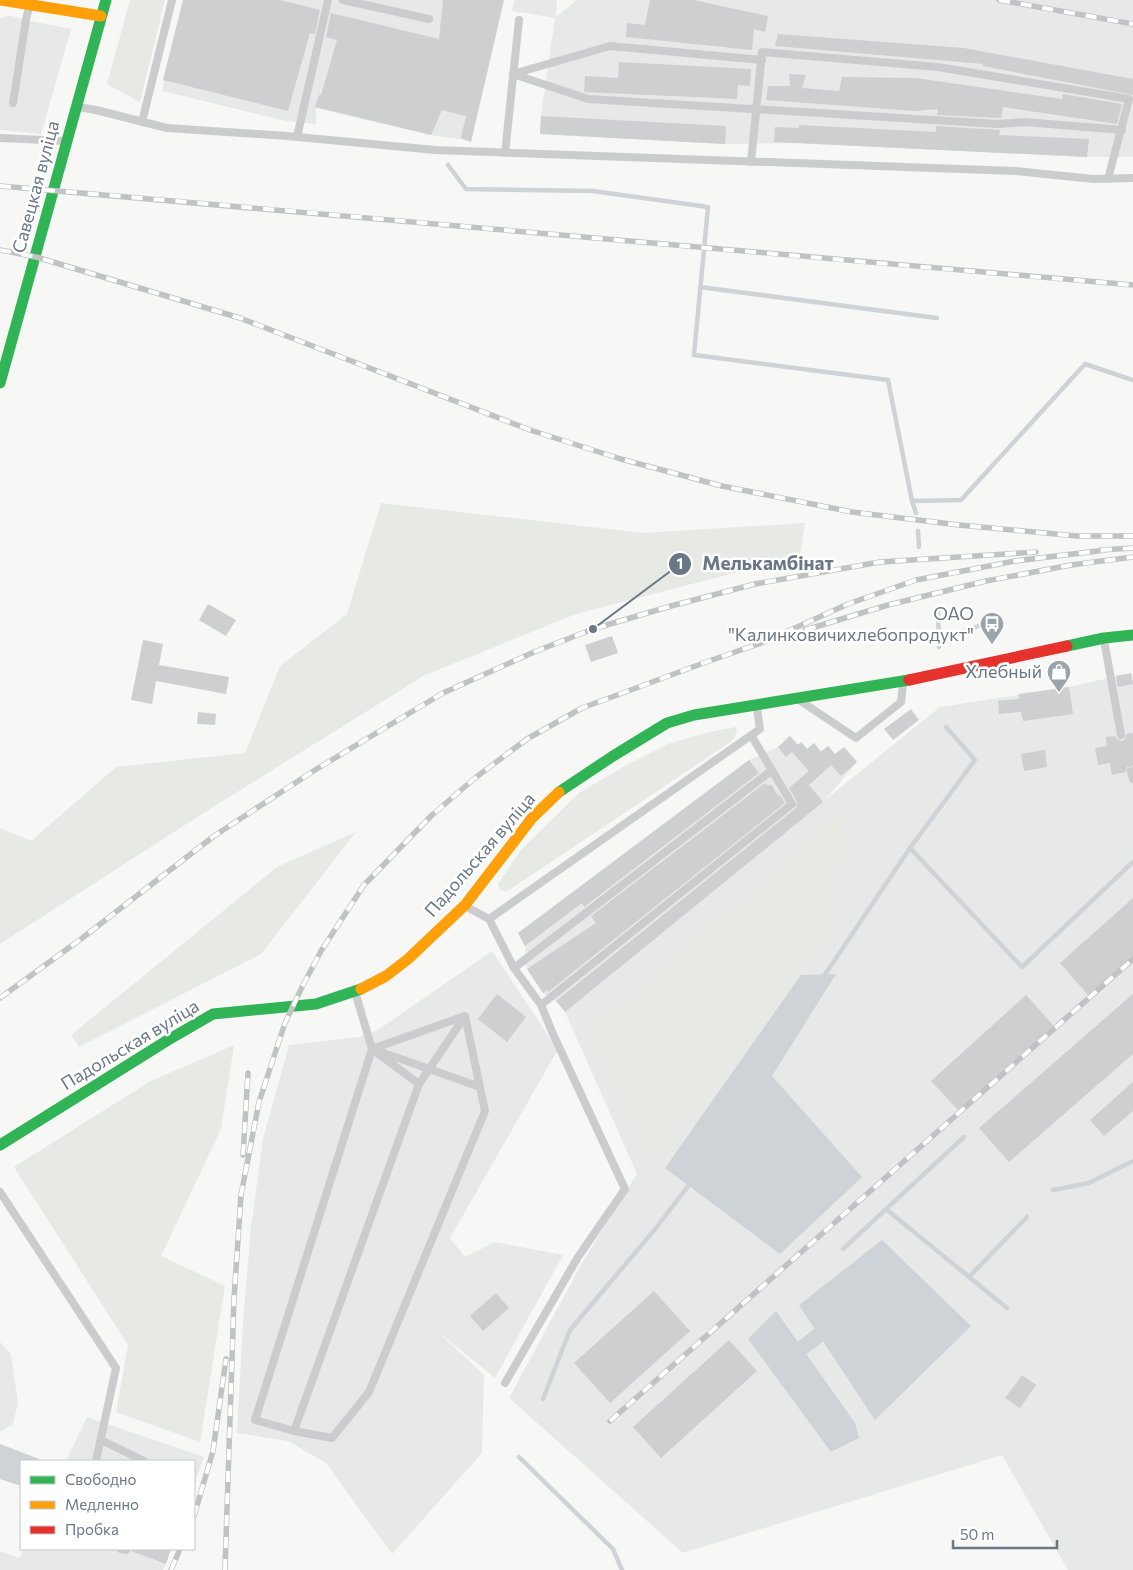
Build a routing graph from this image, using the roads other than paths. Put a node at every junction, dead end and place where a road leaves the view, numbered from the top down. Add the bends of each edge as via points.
1 (0, 0) edge
2 (106, 0) edge
3 (172, 0) edge
4 (328, 0) edge
5 (343, 0) edge
6 (30, 5) junction
7 (101, 16) junction
8 (429, 19) dead end
9 (518, 20) dead end
10 (762, 60) junction
11 (513, 74) junction
12 (13, 103) dead end
13 (76, 107) junction
14 (756, 110) junction
15 (142, 122) junction
16 (1122, 130) junction
17 (297, 137) junction
18 (0, 138) edge
19 (66, 141) junction
20 (506, 153) junction
21 (751, 162) junction
22 (1133, 178) edge
23 (1108, 179) junction
24 (0, 383) edge
25 (1133, 635) edge
26 (1104, 638) junction
27 (903, 681) junction
28 (796, 698) junction
29 (756, 704) junction
30 (751, 735) junction
31 (1121, 735) dead end
32 (771, 771) junction
33 (465, 905) junction
34 (489, 919) junction
35 (514, 968) junction
36 (355, 992) junction
37 (542, 1005) junction
38 (465, 1016) junction
39 (372, 1049) junction
40 (429, 1069) junction
41 (419, 1084) junction
42 (480, 1087) junction
43 (0, 1145) edge
44 (0, 1192) edge
45 (505, 1383) dead end
46 (294, 1431) junction
47 (101, 1440) junction
48 (96, 1460) edge
49 (142, 1460) edge

1 - 6 main road
2 - 7 main road, Савецкая вуліца
3 - 15 lane
4 - 17 lane
5 - 8 lane
6 - 7 main road
6 - 12 lane
7 - 13 main road, Савецкая вуліца
9 - 11 lane
10 - 11 lane via 610,46
10 - 14 lane
10 - 16 lane via 762,52 938,67 1129,99
11 - 14 lane via 588,100
11 - 20 lane
13 - 15 lane
13 - 19 main road, Савецкая вуліца
14 - 16 lane via 998,124 1025,122
14 - 21 lane
15 - 17 lane via 166,128
16 - 23 lane
17 - 20 lane
18 - 19 lane
19 - 24 main road, Савецкая вуліца
20 - 21 lane
21 - 23 lane via 1015,171
22 - 23 lane
25 - 26 main road, Падольская вуліца
26 - 27 main road, Падольская вуліца
26 - 31 lane
27 - 28 main road, Падольская вуліца
27 - 28 lane via 901,702 856,738
28 - 29 main road, Падольская вуліца
29 - 30 lane via 760,729
29 - 33 main road, Падольская вуліца via 667,723 558,793 532,818
30 - 32 lane
30 - 34 lane
32 - 35 lane
32 - 37 lane via 792,804
33 - 34 lane
33 - 36 main road, Падольская вуліца via 408,959 386,976
34 - 35 lane
35 - 37 lane
36 - 39 lane
36 - 43 main road, Падольская вуліца via 316,1004 213,1014
37 - 45 lane via 625,1189 578,1257
38 - 39 lane
38 - 40 lane
38 - 42 lane
39 - 40 lane
39 - 41 lane
39 - 46 lane via 255,1420
40 - 41 lane
40 - 42 lane
41 - 46 lane
42 - 46 lane via 485,1111 369,1392 332,1438
44 - 47 lane via 116,1368
47 - 48 lane
47 - 49 lane

